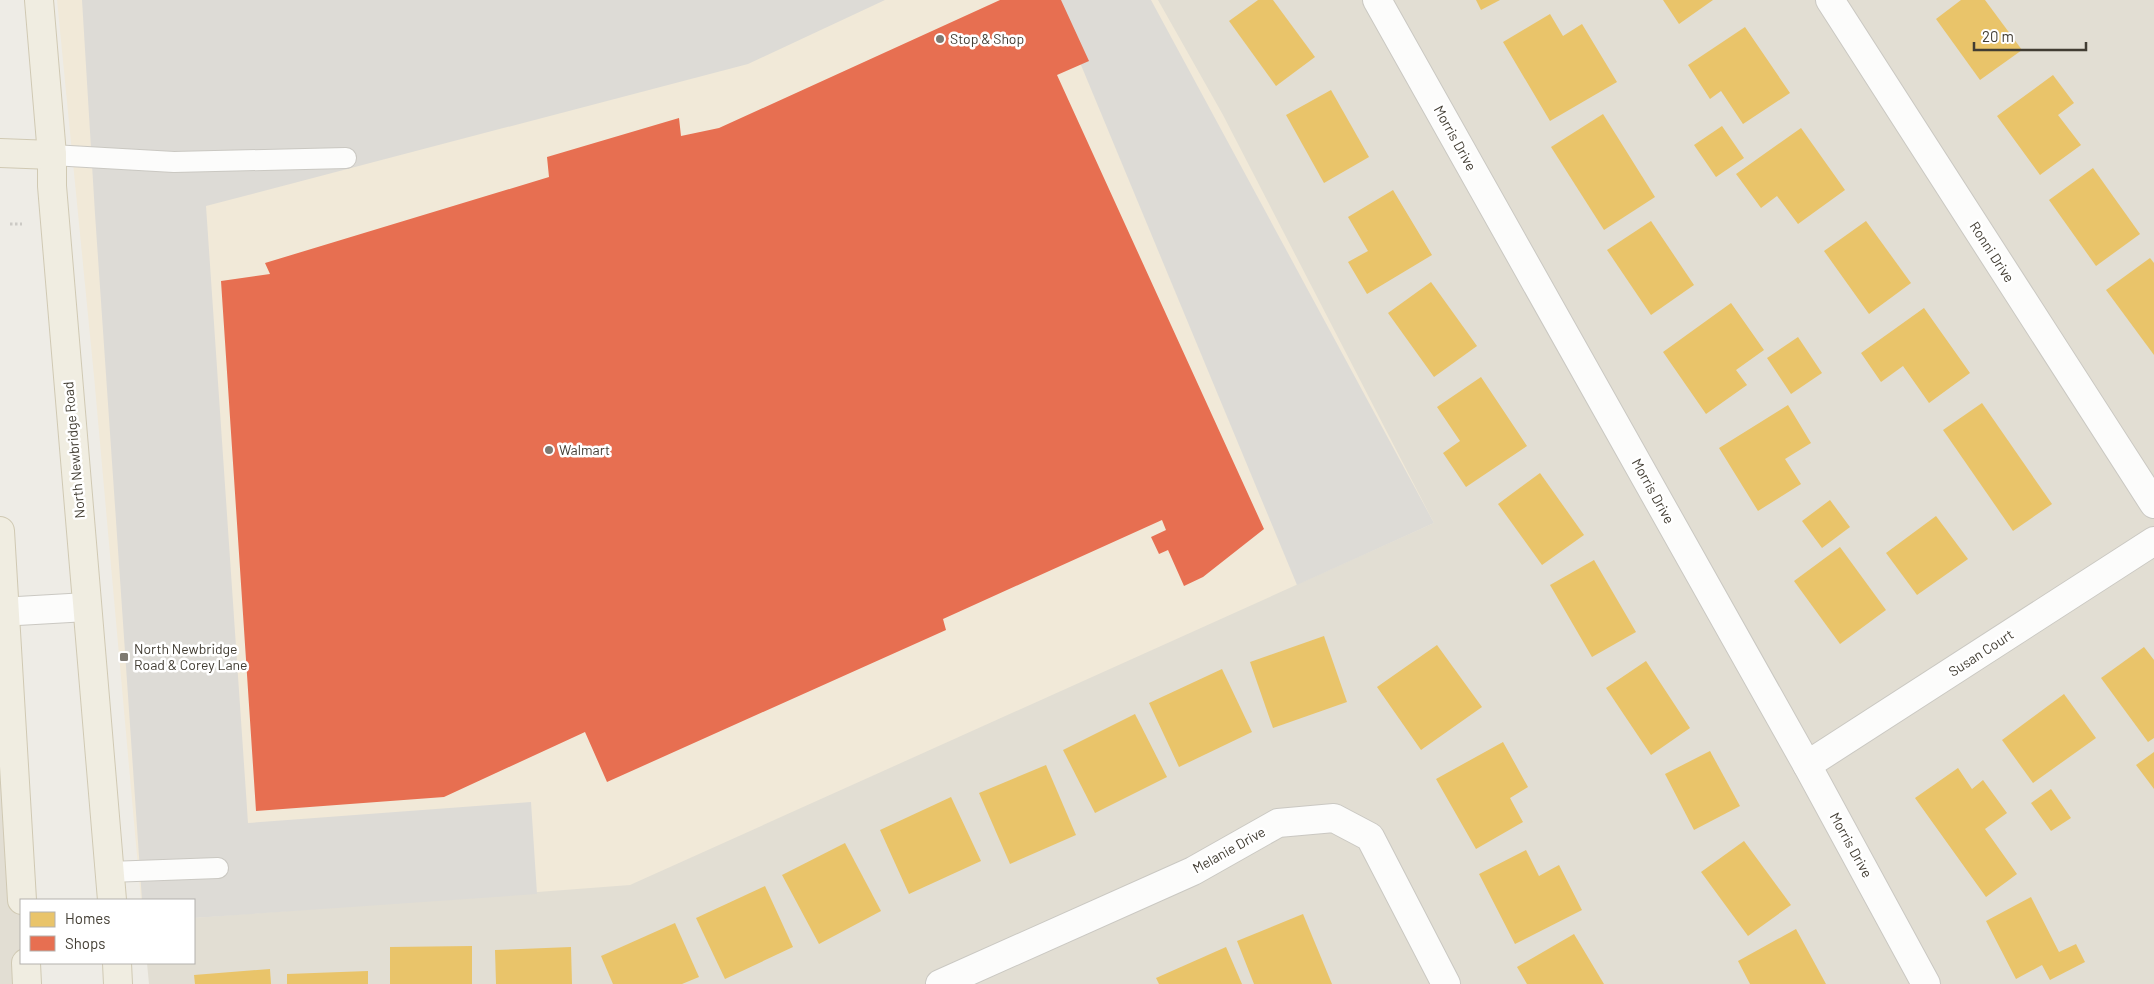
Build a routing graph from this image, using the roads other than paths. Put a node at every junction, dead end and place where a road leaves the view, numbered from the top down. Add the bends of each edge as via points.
1 (39, 0) edge
2 (1377, 0) edge
3 (1830, 0) edge
4 (0, 153) edge
5 (52, 155) junction
6 (346, 158) dead end
7 (2154, 504) edge
8 (0, 531) edge
9 (2154, 541) edge
10 (88, 607) junction
11 (3, 611) edge
12 (1808, 765) junction
13 (218, 868) dead end
14 (109, 872) junction
15 (22, 899) edge
16 (112, 899) edge
17 (26, 964) edge
18 (117, 964) edge
19 (27, 984) edge
20 (118, 984) edge
21 (940, 984) edge
22 (1446, 984) edge
23 (1926, 984) edge

1 - 5 main road, North Newbridge Road
2 - 12 street, Morris Drive
3 - 7 street, Ronni Drive
4 - 5 main road
5 - 6 lane via 174,162
5 - 10 main road, North Newbridge Road
8 - 11 main road
9 - 12 street, Susan Court
10 - 11 street
10 - 14 main road, North Newbridge Road
11 - 15 main road
12 - 23 street, Morris Drive
13 - 14 lane
14 - 16 main road, North Newbridge Road
17 - 19 main road
18 - 20 main road
21 - 22 street, Melanie Drive via 1193,871 1278,823 1334,818 1370,836

